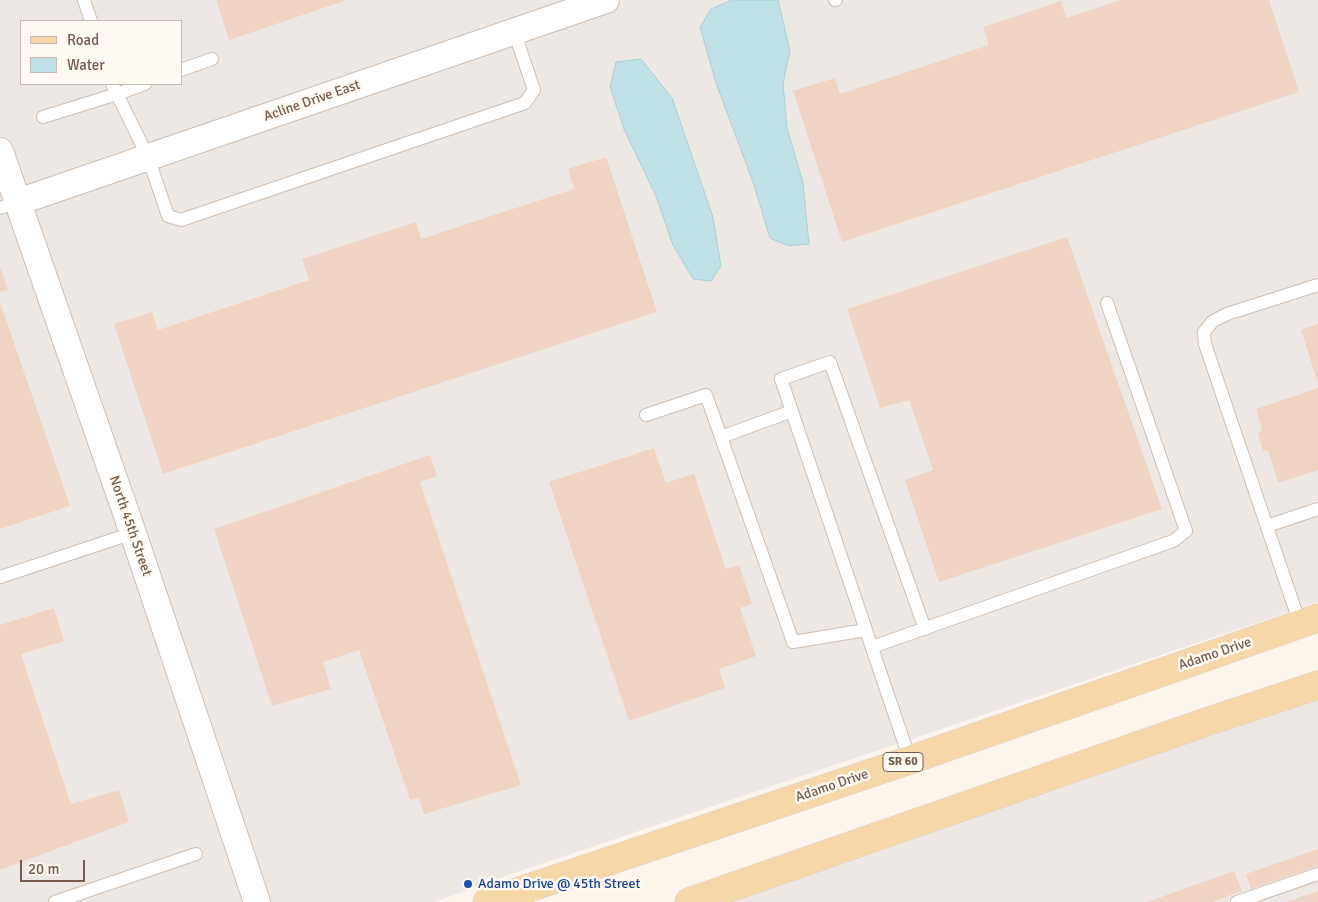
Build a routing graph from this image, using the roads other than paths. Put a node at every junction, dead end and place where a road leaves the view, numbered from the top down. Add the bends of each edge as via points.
1 (84, 0) edge
2 (606, 0) edge
3 (91, 20) edge
4 (514, 32) junction
5 (212, 59) dead end
6 (182, 70) edge
7 (139, 85) edge
8 (115, 89) edge
9 (43, 116) dead end
10 (0, 151) edge
11 (148, 157) junction
12 (9, 205) edge
13 (1318, 285) edge
14 (1107, 302) dead end
15 (792, 412) junction
16 (646, 415) dead end
17 (721, 437) junction
18 (1318, 509) edge
19 (1267, 526) junction
20 (133, 533) junction
21 (0, 577) edge
22 (1309, 621) edge
23 (925, 629) junction
24 (866, 630) junction
25 (872, 647) junction
26 (1318, 685) edge
27 (910, 760) junction
28 (196, 854) dead end
29 (1318, 874) edge
30 (55, 902) edge
31 (257, 902) edge
32 (487, 902) edge
33 (688, 902) edge
34 (1238, 902) edge

1 - 3 lane
2 - 4 street, Acline Drive East
4 - 11 street, Acline Drive East
4 - 11 lane via 534,90 525,103 181,220 168,216
5 - 6 lane
7 - 8 lane
8 - 9 lane
8 - 11 lane
10 - 12 street, North 45th Street
11 - 12 street, Acline Drive East
12 - 20 street, North 45th Street
13 - 19 lane via 1227,314 1213,321 1204,332 1205,344
14 - 23 lane via 1186,531 1173,541
15 - 17 lane
15 - 23 lane via 781,379 830,362
15 - 24 lane
16 - 17 lane via 706,394
17 - 24 lane via 793,642
18 - 19 lane
19 - 22 lane
20 - 21 lane
20 - 31 street, North 45th Street
22 - 27 main road, Adamo Drive / SR 60
23 - 25 lane
24 - 25 lane
25 - 27 lane
26 - 33 main road
27 - 32 main road, Adamo Drive / SR 60
28 - 30 lane
29 - 34 lane

